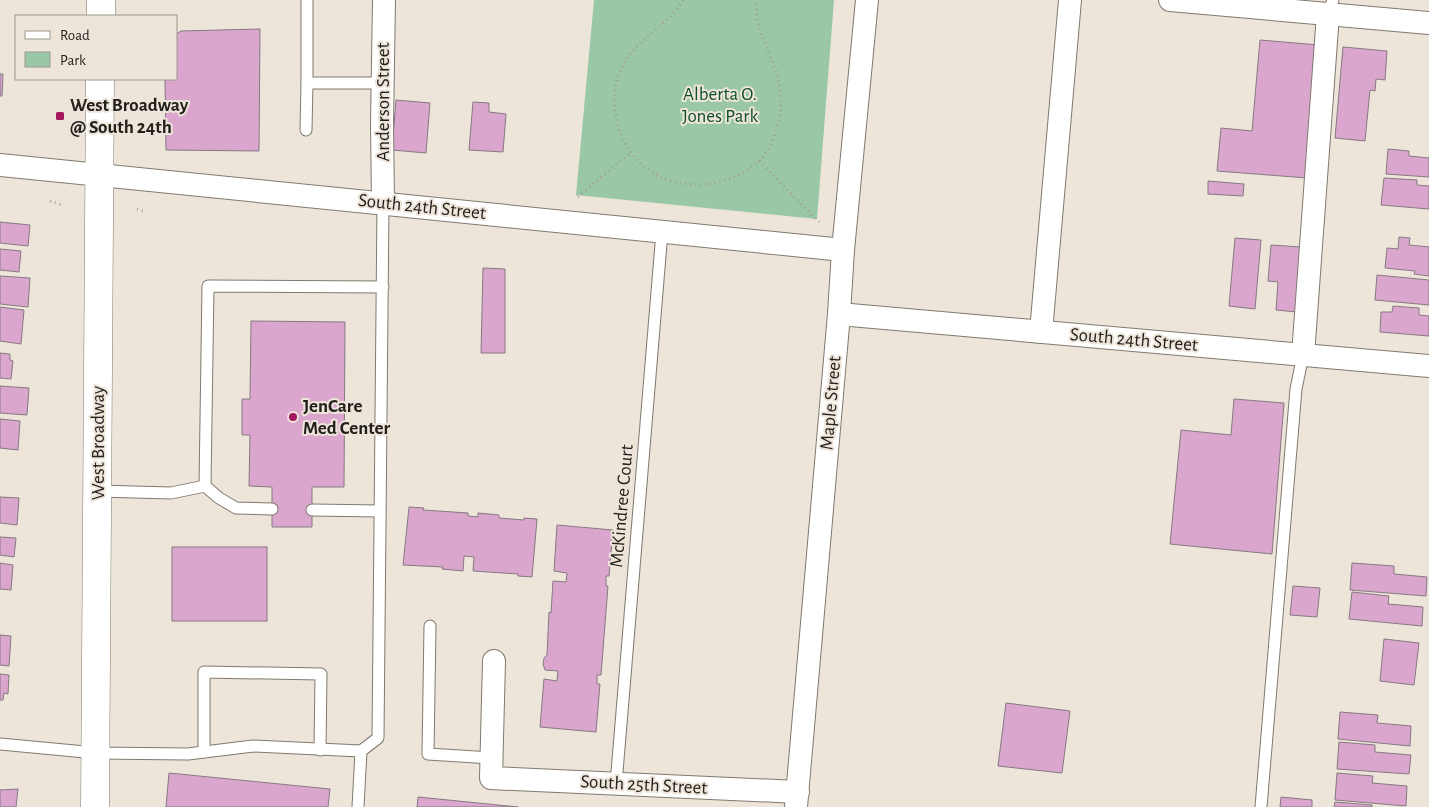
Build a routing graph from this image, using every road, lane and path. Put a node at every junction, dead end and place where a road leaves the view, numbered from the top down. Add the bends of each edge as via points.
1 (101, 0) edge
2 (307, 0) edge
3 (384, 0) edge
4 (683, 0) edge
5 (756, 0) edge
6 (867, 0) edge
7 (1070, 0) edge
8 (1170, 0) edge
9 (1330, 7) edge
10 (101, 15) edge
11 (1429, 23) edge
12 (100, 80) edge
13 (383, 83) junction
14 (306, 84) junction
15 (306, 130) dead end
16 (630, 153) junction
17 (760, 161) junction
18 (0, 165) edge
19 (100, 175) junction
20 (578, 197) dead end
21 (50, 201) dead end
22 (383, 204) junction
23 (62, 205) dead end
24 (137, 210) dead end
25 (145, 212) dead end
26 (819, 222) dead end
27 (662, 232) junction
28 (843, 250) junction
29 (383, 287) junction
30 (839, 314) junction
31 (1041, 332) junction
32 (1303, 355) junction
33 (1429, 366) edge
34 (205, 486) junction
35 (97, 492) junction
36 (272, 508) dead end
37 (312, 510) dead end
38 (380, 511) junction
39 (430, 626) dead end
40 (494, 661) dead end
41 (0, 744) edge
42 (320, 750) junction
43 (204, 752) junction
44 (361, 752) junction
45 (96, 753) junction
46 (491, 768) junction
47 (616, 784) junction
48 (797, 800) edge
49 (95, 807) edge
50 (358, 807) edge
51 (1261, 807) edge

1 - 10 street
2 - 14 lane
3 - 13 street, Anderson Street
4 - 16 path via 672,17 640,42 626,58 618,77 614,97 616,120
5 - 17 path via 757,20 781,89 781,112 776,132
6 - 28 street, Maple Street
7 - 31 street
8 - 9 street
9 - 11 street
9 - 32 street
12 - 19 street, West Broadway
13 - 14 lane
13 - 22 street, Anderson Street
14 - 15 lane
16 - 17 path via 655,174 669,181 691,184 714,184
16 - 20 path
17 - 26 path
18 - 19 street, South 24th Street
19 - 22 street, South 24th Street
19 - 35 street, West Broadway
21 - 23 path
22 - 27 street, South 24th Street
22 - 29 lane
24 - 25 path
27 - 28 street, South 24th Street
27 - 47 lane, McKindree Court
28 - 30 street, Maple Street
29 - 34 lane via 208,286
29 - 38 lane
30 - 31 street, South 24th Street
30 - 48 street, Maple Street
31 - 32 street, South 24th Street
32 - 33 street, South 24th Street
32 - 51 lane via 1296,389
34 - 35 lane via 171,493
34 - 36 lane via 236,508
35 - 45 street, West Broadway
37 - 38 lane
38 - 44 lane via 378,738
39 - 46 lane via 428,754
40 - 46 street
41 - 45 lane
42 - 43 lane via 253,746
42 - 43 lane via 320,674 204,672
42 - 44 lane
43 - 45 lane
44 - 50 lane
45 - 49 street, West Broadway
46 - 47 street, South 25th Street
47 - 48 street, South 25th Street

